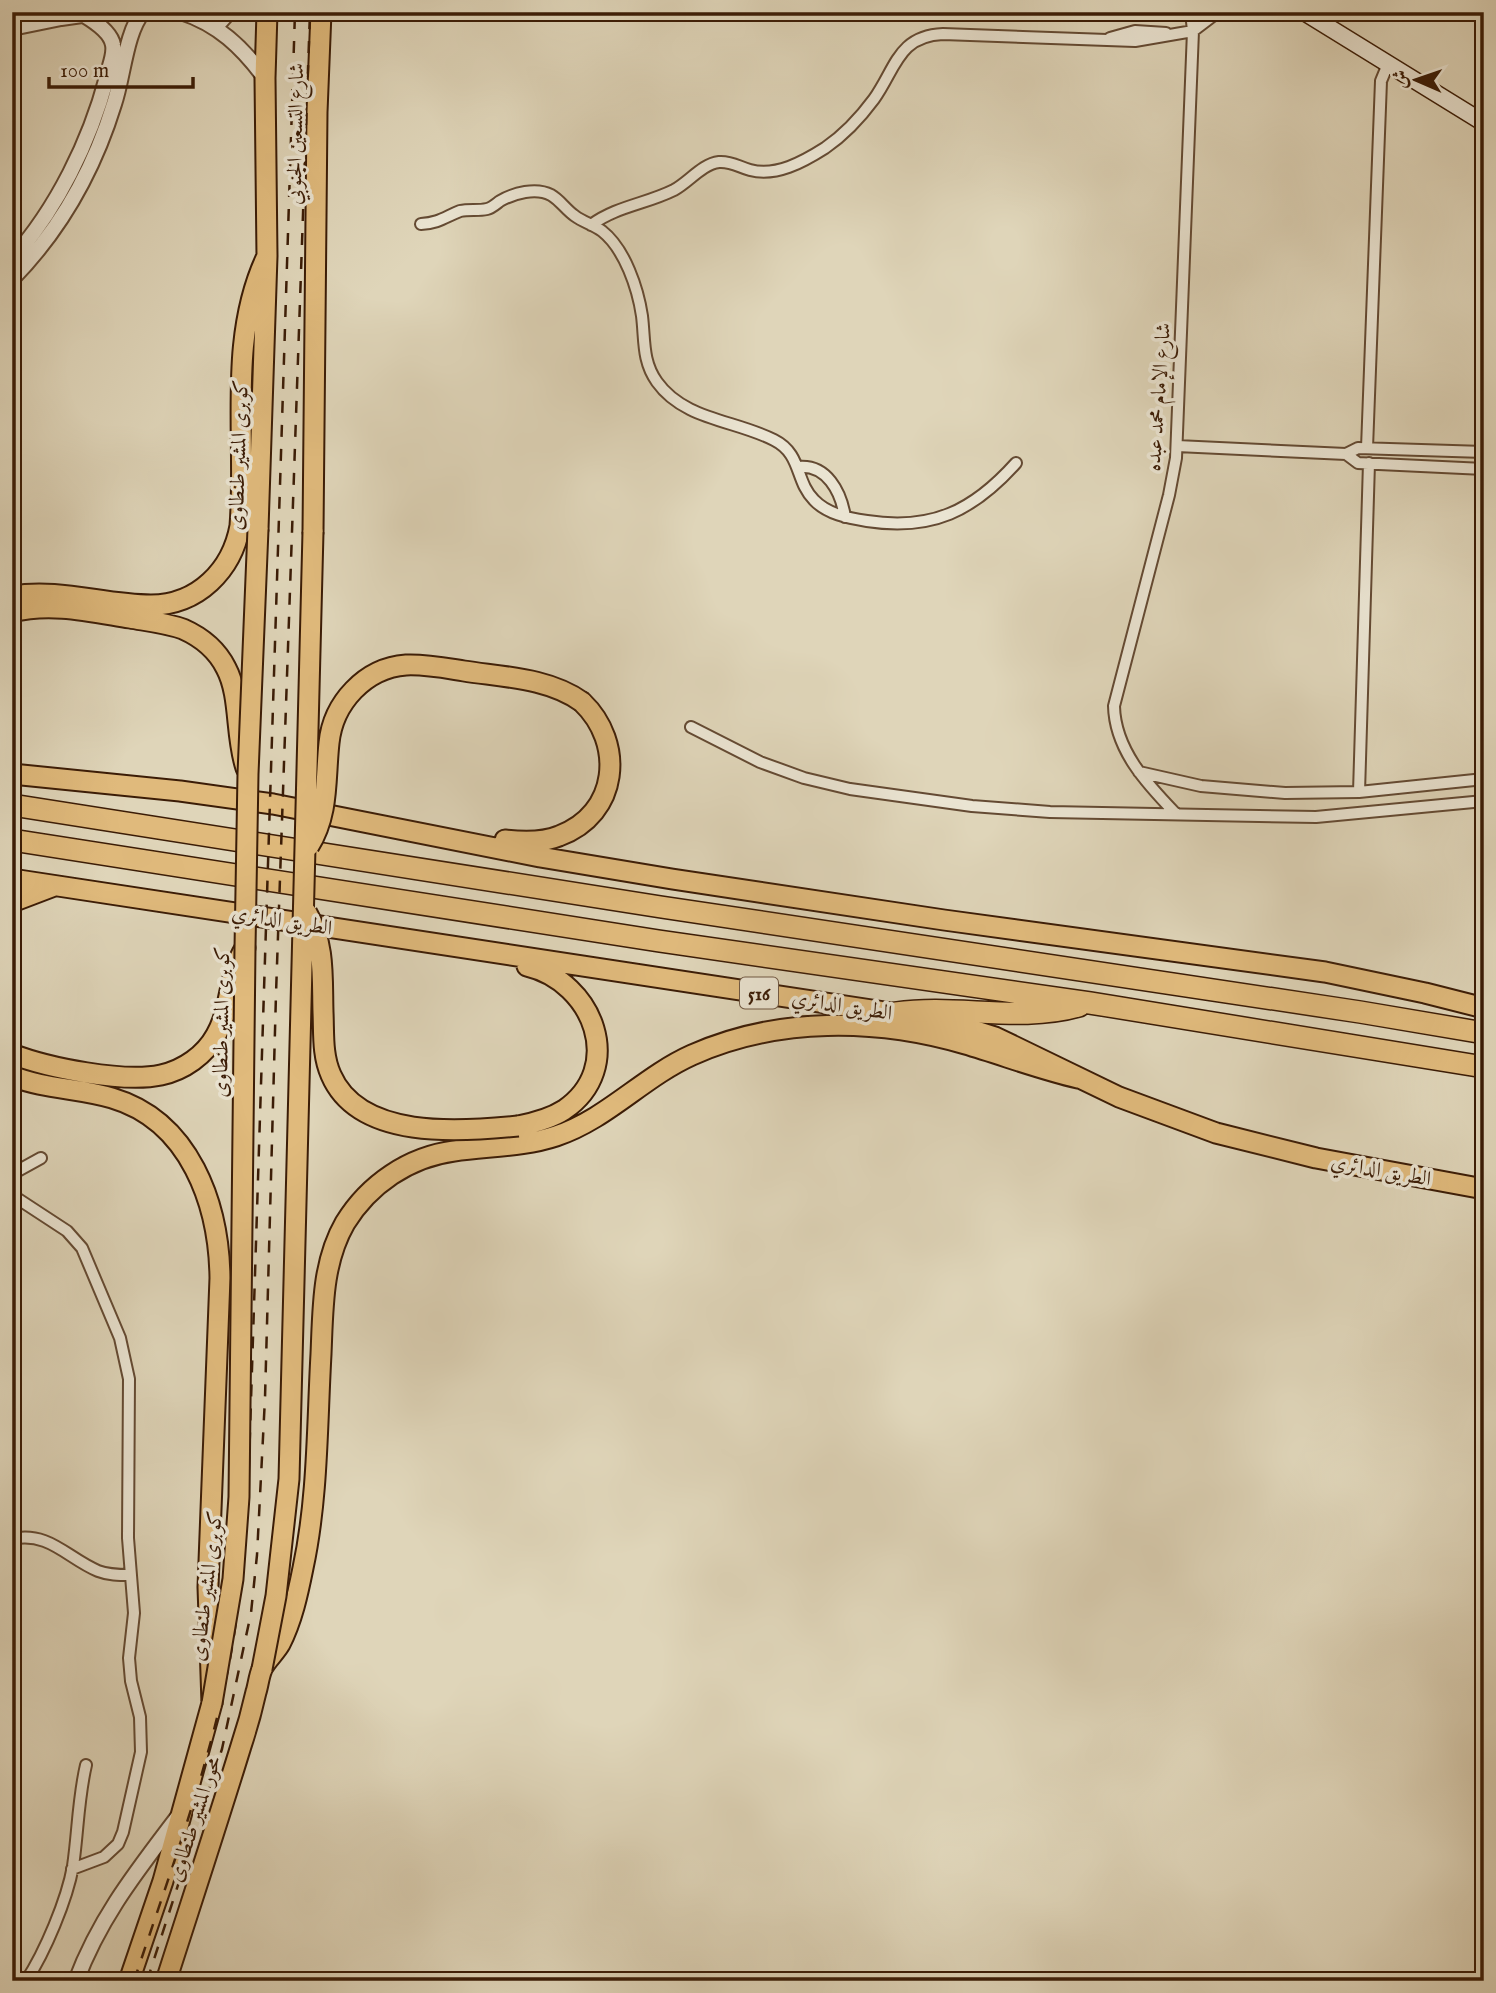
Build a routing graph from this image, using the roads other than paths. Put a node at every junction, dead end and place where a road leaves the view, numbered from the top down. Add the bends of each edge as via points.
1 (103, 12) edge
2 (143, 12) edge
3 (181, 12) edge
4 (229, 12) edge
5 (267, 12) edge
6 (321, 12) edge
7 (1191, 12) edge
8 (1218, 12) edge
9 (1304, 12) edge
10 (83, 15) junction
11 (207, 20) edge
12 (12, 28) edge
13 (1193, 31) junction
14 (1388, 64) junction
15 (265, 78) junction
16 (1484, 124) edge
17 (421, 224) dead end
18 (591, 225) junction
19 (267, 256) junction
20 (12, 258) edge
21 (12, 279) edge
22 (1177, 446) junction
23 (1367, 449) junction
24 (1484, 452) edge
25 (1346, 454) junction
26 (1016, 463) dead end
27 (1369, 463) junction
28 (798, 467) junction
29 (1484, 469) edge
30 (845, 517) junction
31 (12, 596) edge
32 (12, 612) edge
33 (691, 727) dead end
34 (12, 761) edge
35 (1139, 772) junction
36 (12, 774) edge
37 (248, 774) junction
38 (1484, 779) edge
39 (80, 781) junction
40 (1257, 791) junction
41 (1359, 792) junction
42 (1484, 801) edge
43 (12, 805) edge
44 (1176, 814) junction
45 (1255, 815) junction
46 (12, 840) edge
47 (453, 840) junction
48 (306, 850) junction
49 (12, 879) edge
50 (55, 885) junction
51 (12, 902) edge
52 (305, 911) junction
53 (452, 946) junction
54 (245, 948) junction
55 (1090, 1003) junction
56 (1480, 1005) edge
57 (896, 1013) junction
58 (1484, 1033) edge
59 (12, 1054) edge
60 (1484, 1067) edge
61 (12, 1076) edge
62 (1079, 1078) junction
63 (41, 1158) dead end
64 (12, 1174) edge
65 (1484, 1189) edge
66 (12, 1195) edge
67 (12, 1539) edge
68 (130, 1575) junction
69 (262, 1669) junction
70 (212, 1703) junction
71 (86, 1765) dead end
72 (185, 1808) junction
73 (72, 1869) junction
74 (26, 1981) edge
75 (76, 1981) edge
76 (129, 1981) edge
77 (166, 1981) edge

1 - 10 street
2 - 21 street via 133,27 114,105 90,166 57,224
3 - 11 street
4 - 11 street via 220,22
5 - 15 highway, شارع التسعين الجنوبي
6 - 48 highway, شارع التسعين الجنوبي, bridge
7 - 13 street, شارع الإمام محمد عبده
8 - 13 street
9 - 14 main road
10 - 12 street
10 - 20 street via 113,44 103,89 69,173
11 - 15 street via 241,48
13 - 18 street via 1107,39 943,34 920,39 901,53 858,119 816,153 769,172 715,163 673,190 623,207
13 - 22 street, شارع الإمام محمد عبده
14 - 16 main road
14 - 23 street via 1381,81
15 - 19 highway, شارع التسعين الجنوبي
17 - 18 street via 537,191 555,197
18 - 28 street via 608,236 626,265 639,303 646,359 659,385 691,410 780,444
19 - 31 highway via 245,328 240,526 225,566 193,594 163,604 51,593
19 - 37 highway, كوبرى المشير طنطاوى, bridge
22 - 25 street
22 - 35 street, شارع الإمام محمد عبده via 1172,483 1114,706 1118,735
23 - 24 street
23 - 25 street
25 - 27 street via 1354,461
26 - 30 street via 978,499 938,520 885,523
27 - 29 street
27 - 41 street
28 - 30 street via 815,502
28 - 30 street via 815,468 829,478
32 - 37 highway via 45,608 84,611 166,624 200,639 216,652 232,680
33 - 44 street via 760,762 849,789 998,809
34 - 39 highway
35 - 40 street via 1183,783
35 - 44 street, شارع الإمام محمد عبده
36 - 39 highway
37 - 54 highway, كوبرى المشير طنطاوى, bridge
38 - 41 street
39 - 47 highway via 273,804
40 - 41 street
40 - 45 street
42 - 45 street via 1316,817
43 - 58 highway
44 - 45 street
46 - 55 highway, الطريق الدائري / 516
47 - 48 highway, bridge via 548,839 568,833 592,813 607,786 610,755 601,726 582,702 545,684 435,666 396,666 372,676 351,693 334,720 324,811
47 - 56 highway via 791,897 1325,972
48 - 52 highway, bridge
49 - 50 highway, الطريق الدائري / 516
50 - 51 highway
50 - 53 highway, الطريق الدائري / 516
52 - 53 highway, bridge via 321,952 326,1058 347,1099 369,1116 407,1125 466,1129 518,1126 553,1116 571,1104 592,1073 596,1054 591,1017 575,993 551,975
52 - 69 highway, bridge via 289,1479 276,1596
53 - 57 highway, الطريق الدائري / 516
54 - 59 highway via 233,971 217,1033 205,1050 181,1068 153,1076 120,1075 53,1066
54 - 70 highway, كوبرى المشير طنطاوى, bridge via 239,1497 231,1593
55 - 57 highway via 1036,1014
55 - 60 highway, الطريق الدائري / 516
57 - 62 highway, الطريق الدائري / 516 via 995,1037
61 - 70 highway via 115,1099 150,1117 187,1154 210,1206 220,1271 208,1587
62 - 65 highway, الطريق الدائري / 516 via 1151,1110 1249,1142
62 - 69 highway via 903,1030 839,1026 775,1030 691,1055 594,1119 562,1134 527,1143 443,1152 405,1166 383,1181 347,1220 327,1270 308,1541 286,1632
63 - 64 street
66 - 68 street via 78,1242 120,1338 130,1393
67 - 68 street via 44,1540 98,1571
68 - 73 street via 134,1613 131,1681 140,1717 139,1762 118,1844 104,1857
69 - 77 highway, محور المشير طنطاوى
70 - 72 highway, محور المشير طنطاوى
71 - 73 street
72 - 75 street via 118,1896
72 - 76 highway, محور المشير طنطاوى
73 - 74 street via 65,1896

